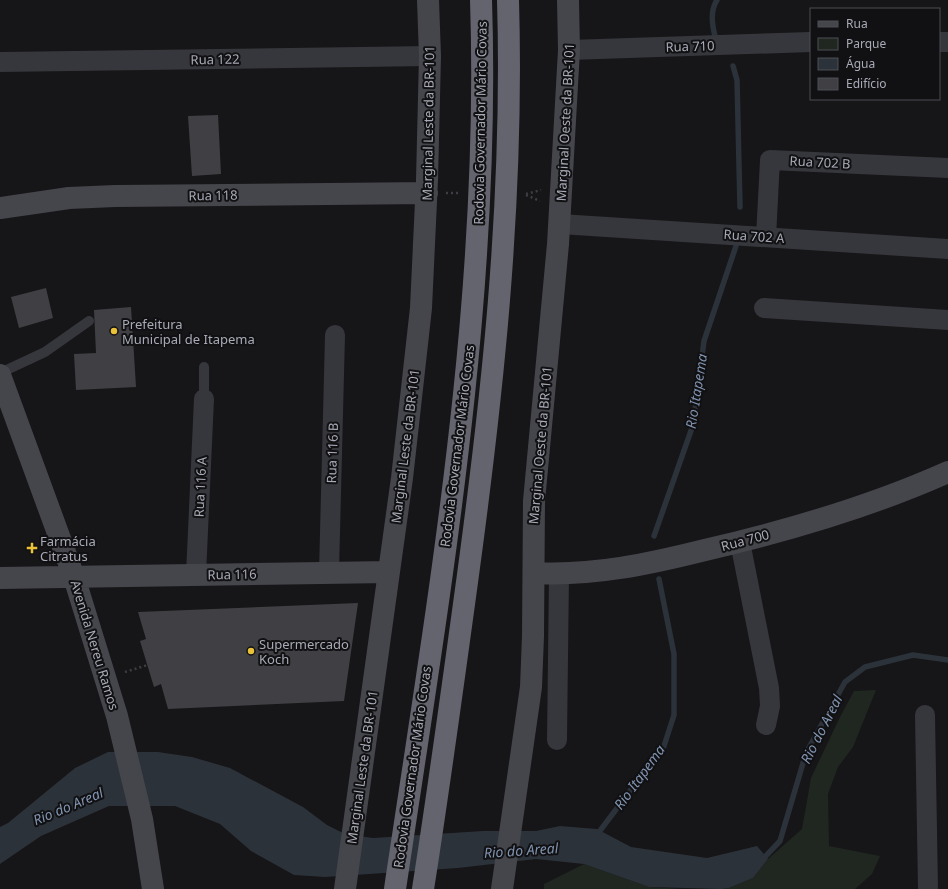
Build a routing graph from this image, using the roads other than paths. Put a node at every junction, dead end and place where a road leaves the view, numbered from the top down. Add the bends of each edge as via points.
1 (428, 0) edge
2 (481, 0) edge
3 (508, 0) edge
4 (568, 0) edge
5 (810, 42) edge
6 (569, 50) junction
7 (430, 56) junction
8 (0, 62) edge
9 (948, 168) edge
10 (427, 193) junction
11 (0, 208) edge
12 (560, 224) junction
13 (766, 237) junction
14 (948, 249) edge
15 (764, 308) dead end
16 (948, 320) edge
17 (89, 322) dead end
18 (335, 334) dead end
19 (204, 367) dead end
20 (0, 374) edge
21 (204, 399) joint
22 (5, 402) edge
23 (948, 472) edge
24 (740, 542) junction
25 (329, 572) junction
26 (389, 572) junction
27 (535, 573) junction
28 (196, 574) junction
29 (560, 574) junction
30 (74, 577) junction
31 (0, 578) edge
32 (925, 715) dead end
33 (766, 725) dead end
34 (557, 740) dead end
35 (503, 884) edge
36 (153, 889) edge
37 (345, 889) edge
38 (394, 889) edge
39 (423, 889) edge
40 (928, 889) edge

1 - 7 main road, Marginal Leste da BR-101
2 - 38 highway, Rodovia Governador Mário Covas via 482,147 472,327 459,450
3 - 39 highway, Rodovia Governador Mário Covas via 509,143 502,275 484,463
4 - 6 main road, Marginal Oeste da BR-101
5 - 6 street, Rua 710
6 - 12 main road, Marginal Oeste da BR-101
7 - 8 street, Rua 122
7 - 10 main road, Marginal Leste da BR-101
9 - 13 street, Rua 702 B via 770,160
10 - 11 main road, Rua 118 via 115,196 69,198
10 - 26 main road, Marginal Leste da BR-101 via 420,315
12 - 13 street, Rua 702 A
12 - 27 main road, Marginal Oeste da BR-101 via 534,501
13 - 14 street, Rua 702 A
15 - 16 street
17 - 20 lane via 45,352
18 - 25 street, Rua 116 B
19 - 21 lane
20 - 22 main road, Avenida Nereu Ramos
21 - 28 street, Rua 116 A
22 - 30 main road, Avenida Nereu Ramos
23 - 24 main road, Rua 700 via 835,514
24 - 29 main road, Rua 700 via 611,570
24 - 33 street via 770,688
25 - 26 main road, Rua 116
25 - 28 main road, Rua 116
26 - 37 main road, Marginal Leste da BR-101
27 - 29 main road, Rua 700
27 - 35 main road, Marginal Oeste da BR-101 via 530,687
28 - 30 main road, Rua 116
29 - 34 street
30 - 31 main road, Rua 116
30 - 36 main road, Avenida Nereu Ramos via 121,735 142,819
32 - 40 street

